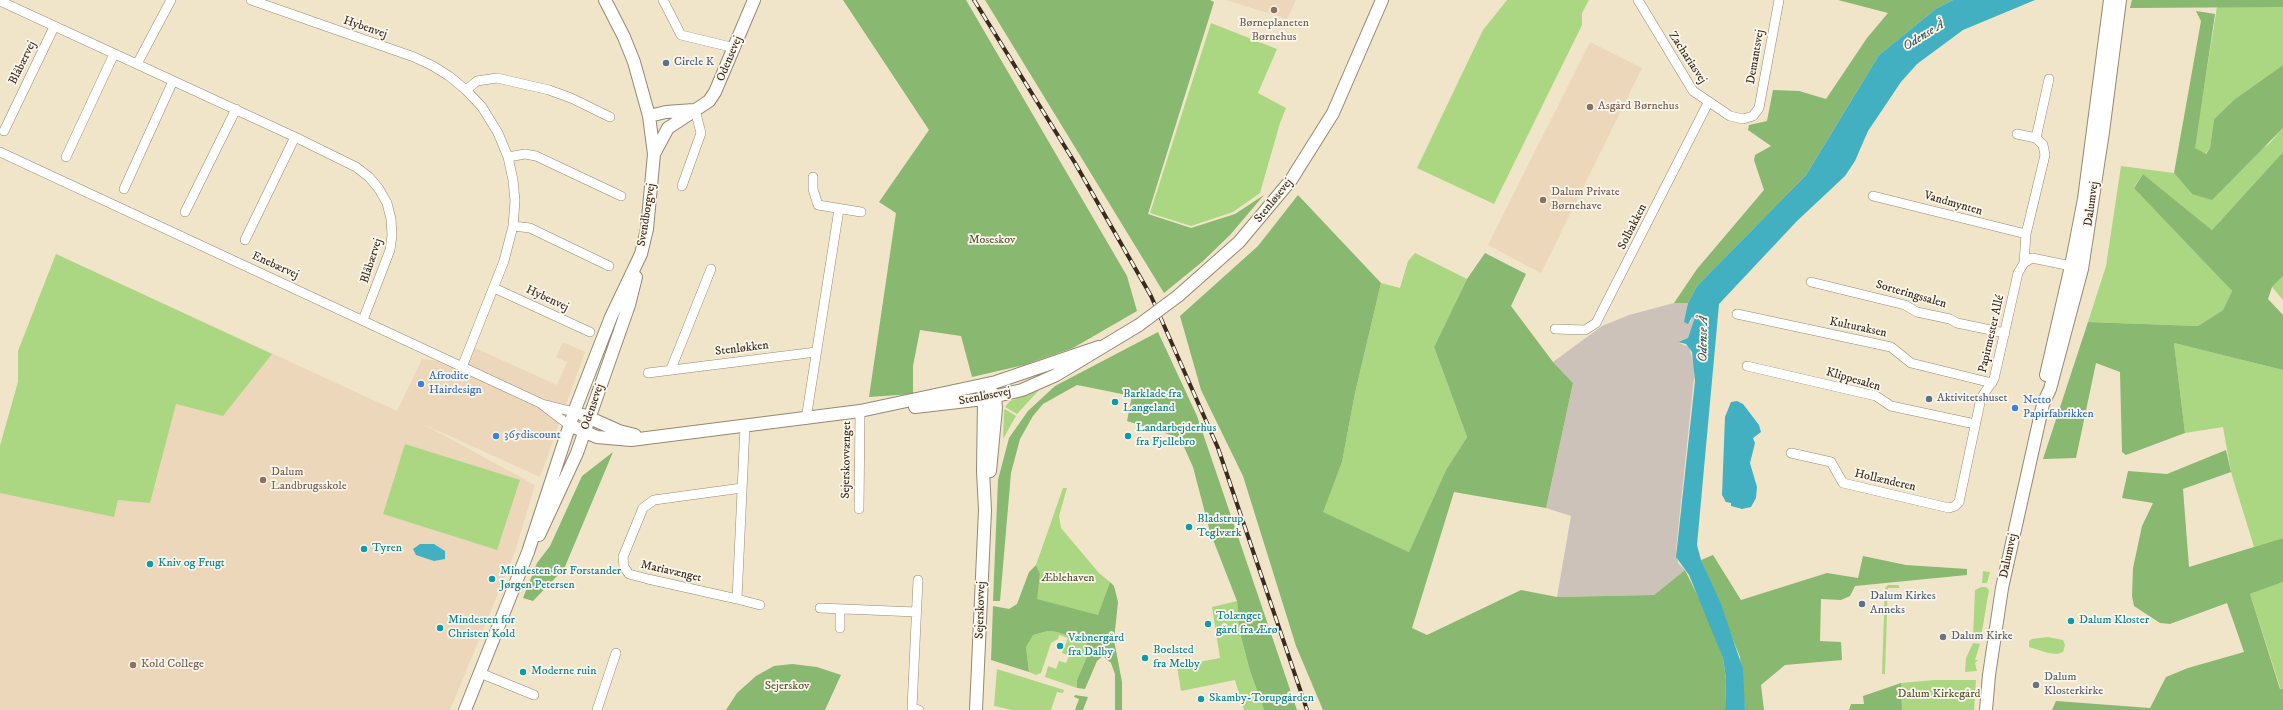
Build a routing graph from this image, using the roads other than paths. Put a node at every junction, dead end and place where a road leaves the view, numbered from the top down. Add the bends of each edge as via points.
1 (170, 0) edge
2 (251, 0) edge
3 (605, 0) edge
4 (663, 0) edge
5 (754, 0) edge
6 (1382, 0) edge
7 (1638, 0) edge
8 (1779, 0) edge
9 (2110, 0) edge
10 (2120, 0) edge
11 (1, 1) edge
12 (54, 27) junction
13 (735, 48) junction
14 (114, 54) junction
15 (137, 64) junction
16 (2049, 79) dead end
17 (172, 81) junction
18 (466, 90) junction
19 (1708, 102) junction
20 (236, 109) junction
21 (695, 110) junction
22 (649, 116) junction
23 (1753, 116) joint
24 (610, 117) dead end
25 (4, 132) dead end
26 (2018, 134) dead end
27 (295, 137) junction
28 (2036, 138) junction
29 (0, 152) edge
30 (654, 154) junction
31 (66, 157) dead end
32 (508, 157) junction
33 (813, 177) dead end
34 (682, 186) dead end
35 (124, 189) dead end
36 (621, 196) dead end
37 (1873, 196) dead end
38 (839, 209) junction
39 (185, 212) dead end
40 (861, 212) dead end
41 (513, 226) junction
42 (2026, 234) junction
43 (245, 240) dead end
44 (641, 254) junction
45 (2024, 263) junction
46 (609, 266) dead end
47 (2076, 267) junction
48 (711, 269) dead end
49 (1811, 282) dead end
50 (494, 288) junction
51 (1737, 314) dead end
52 (363, 320) junction
53 (1555, 329) dead end
54 (590, 332) dead end
55 (2005, 333) junction
56 (816, 352) junction
57 (1747, 366) dead end
58 (462, 367) junction
59 (671, 369) junction
60 (648, 373) dead end
61 (1992, 383) junction
62 (989, 393) junction
63 (540, 403) junction
64 (860, 411) junction
65 (581, 415) junction
66 (806, 419) junction
67 (1975, 424) junction
68 (744, 426) junction
69 (576, 428) junction
70 (648, 438) junction
71 (1791, 453) dead end
72 (742, 488) junction
73 (1959, 502) joint
74 (858, 509) dead end
75 (528, 552) junction
76 (918, 580) dead end
77 (737, 599) junction
78 (760, 605) dead end
79 (820, 608) dead end
80 (840, 609) junction
81 (916, 612) junction
82 (840, 628) dead end
83 (616, 653) dead end
84 (480, 673) junction
85 (534, 695) dead end
86 (465, 710) edge
87 (597, 710) edge
88 (919, 710) edge
89 (976, 710) edge
90 (1986, 710) edge

1 - 15 street
2 - 18 street, Hybenvej via 414,58 449,76
3 - 22 street, Svendborgvej via 634,62
4 - 13 street via 681,35
5 - 13 street, Odensevej
6 - 62 street, Stenløsevej, bridge via 1333,113 1295,174 1239,242 1178,296 1138,325 1054,368
7 - 19 street, Zachariasvej via 1688,85
8 - 23 street, Demantsvej via 1759,108
9 - 47 street, Dalumvej
10 - 47 street, Dalumvej via 2103,132
11 - 12 street, Blåbærvej
12 - 14 street, Blåbærvej
12 - 25 street, Blåbærvej
13 - 21 street, Odensevej via 715,92 709,101
14 - 15 street, Blåbærvej
14 - 31 street
15 - 17 street, Blåbærvej
16 - 28 street
17 - 20 street, Blåbærvej
17 - 35 street
18 - 24 street via 477,81 497,78 549,90
18 - 32 street, Hybenvej via 482,108 498,133
19 - 23 street, Zachariasvej via 1730,116 1743,119
19 - 53 street, Solbakken via 1596,323 1585,330
20 - 27 street, Blåbærvej
20 - 39 street
21 - 22 street
21 - 30 street, Odensevej via 668,128
21 - 34 street via 700,133
22 - 30 street, Svendborgvej
26 - 28 street
27 - 43 street
27 - 52 street, Blåbærvej via 356,167 374,183 387,203 392,227 390,250
28 - 42 street, Papirmester Allé via 2043,145 2045,155
29 - 52 street, Enebærvej
30 - 44 street, Svendborgvej via 651,203
32 - 36 street via 524,154 536,156
32 - 41 street, Hybenvej via 515,201
33 - 38 street via 813,189 818,205
37 - 42 street, Vandmynten
38 - 40 street
38 - 56 street
41 - 46 street via 530,228
41 - 50 street, Hybenvej
42 - 45 street, Papirmester Allé
44 - 65 street, Odensevej via 629,305
44 - 65 street, Svendborgvej via 611,317 606,347
45 - 47 street via 2032,258
45 - 55 street, Papirmester Allé via 2018,273
47 - 90 street, Dalumvej via 2050,389 2043,404 2002,588 1988,675
48 - 59 street
49 - 55 street, Sorteringssalen via 1905,305 1917,312 1950,318 1957,323
50 - 54 street, Hybenvej
50 - 58 street, Hybenvej
51 - 61 street, Kulturaksen via 1891,347 1911,363
52 - 58 street, Enebærvej
55 - 61 street, Papirmester Allé
56 - 59 street, Stenløkken
56 - 66 street
57 - 67 street, Klippesalen via 1876,396 1891,406
58 - 63 street, Enebærvej
59 - 60 street, Stenløkken
61 - 67 street, Papirmester Allé via 1981,398
62 - 64 street, Stenløsevej via 924,407
62 - 89 street, Sejerskovvej via 983,471 985,510
63 - 65 street, Enebærvej via 558,406
63 - 69 street, Enebærvej
64 - 66 street, Stenløsevej
64 - 74 street, Sejerskovvænget
65 - 69 street
65 - 69 street
65 - 70 street, Stenløsevej via 619,431
66 - 68 street, Stenløsevej
67 - 73 street, Papirmester Allé
68 - 70 street, Stenløsevej
68 - 72 street
69 - 70 street, Stenløsevej via 597,437 617,440
69 - 75 street, Odensevej
69 - 75 street, Odensevej via 554,505
71 - 73 street, Hollænderen via 1831,462 1843,483 1949,508
72 - 77 street
72 - 77 street, Mariavænget via 654,500 643,508 623,557 624,567 629,574
75 - 84 street, Odensevej
76 - 81 street
77 - 78 street, Mariavænget
79 - 80 street
80 - 81 street
80 - 82 street
81 - 88 street via 912,708
83 - 87 street
84 - 85 street
84 - 86 street, Odensevej

